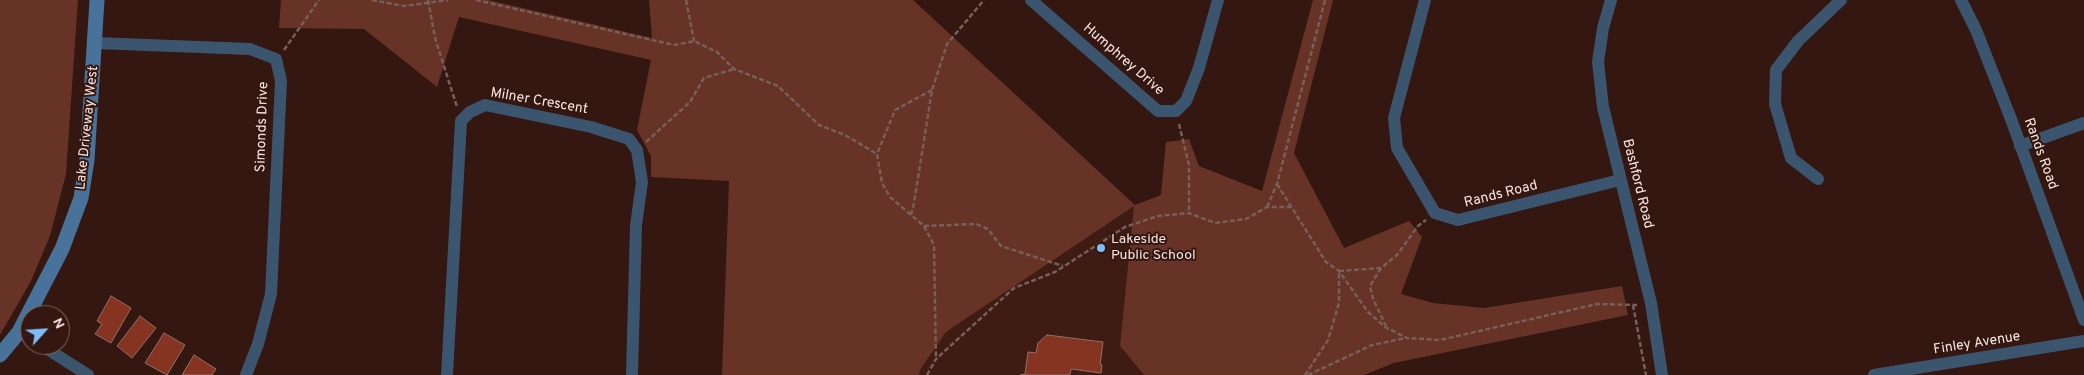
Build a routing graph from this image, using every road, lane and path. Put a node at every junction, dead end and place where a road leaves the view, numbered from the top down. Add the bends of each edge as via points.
1 (97, 0) edge
2 (319, 0) edge
3 (372, 0) edge
4 (448, 0) edge
5 (476, 0) edge
6 (686, 0) edge
7 (984, 0) edge
8 (1031, 0) edge
9 (1218, 0) edge
10 (1325, 0) edge
11 (1425, 0) edge
12 (1611, 0) edge
13 (1841, 0) edge
14 (1961, 0) edge
15 (428, 2) edge
16 (694, 41) junction
17 (96, 42) junction
18 (276, 59) junction
19 (734, 69) junction
20 (932, 90) junction
21 (1176, 111) junction
22 (461, 121) junction
23 (2084, 123) edge
24 (2020, 146) junction
25 (637, 150) junction
26 (877, 154) junction
27 (1818, 179) dead end
28 (1620, 180) junction
29 (1277, 184) junction
30 (1267, 207) junction
31 (1292, 207) junction
32 (1435, 213) junction
33 (1189, 214) junction
34 (910, 215) junction
35 (924, 226) junction
36 (1063, 266) junction
37 (1381, 268) junction
38 (1339, 271) junction
39 (1651, 303) junction
40 (38, 305) edge
41 (1633, 305) junction
42 (2084, 320) edge
43 (1388, 328) junction
44 (1408, 338) junction
45 (20, 339) edge
46 (2084, 341) edge
47 (0, 355) edge
48 (56, 355) edge
49 (936, 359) junction
50 (1944, 370) edge
51 (88, 375) edge
52 (246, 375) edge
53 (448, 375) edge
54 (632, 375) edge
55 (927, 375) edge
56 (1307, 375) edge
57 (1646, 375) edge
58 (1662, 375) edge
59 (1874, 375) edge

1 - 17 street, Lake Driveway West
2 - 18 path
3 - 15 path via 404,6
4 - 15 path
5 - 16 path via 674,45
6 - 16 path
7 - 20 path via 947,44
8 - 21 street, Humphrey Drive via 1158,111
9 - 21 street via 1199,68 1186,101
10 - 29 path
11 - 32 street via 1394,118 1397,148
12 - 28 street, Bashford Road via 1598,62 1603,107
13 - 27 street via 1798,41 1776,70 1775,104 1791,158
14 - 24 street, Rands Road via 1976,30
15 - 22 path via 435,38
16 - 19 path via 717,52
17 - 18 street via 250,49
17 - 40 street, Lake Driveway West via 88,160 81,198
18 - 52 street, Simonds Drive via 281,81 272,294
19 - 25 path via 704,78 690,102
19 - 26 path via 778,86 818,125 845,135
20 - 26 path via 895,110
20 - 34 path
21 - 33 path via 1189,165
22 - 25 street, Milner Crescent via 485,105 629,138
22 - 53 street
23 - 24 street
24 - 42 street, Rands Road
25 - 54 street via 642,182 636,225
26 - 34 path via 882,183 890,197
28 - 32 street, Rands Road via 1458,220
28 - 39 street, Bashford Road
29 - 30 path
29 - 31 path
30 - 31 path
30 - 33 path via 1246,218 1215,223
31 - 38 path via 1326,262
32 - 37 path via 1418,226 1397,255
33 - 36 path via 1158,216 1125,228
34 - 35 path
35 - 36 path via 976,224 988,229 1000,246
35 - 49 path via 934,245
36 - 49 path via 1014,288
37 - 38 path
37 - 43 path via 1370,286
38 - 43 path via 1368,312
38 - 56 path via 1339,303 1328,340
39 - 41 path
39 - 58 street, Bashford Road
41 - 44 path via 1597,304 1440,340
41 - 57 path
43 - 44 path
44 - 56 path via 1372,345
45 - 47 street, Lake Driveway West
46 - 50 street, Finley Avenue
48 - 51 street
49 - 55 path
50 - 59 street, Finley Avenue

